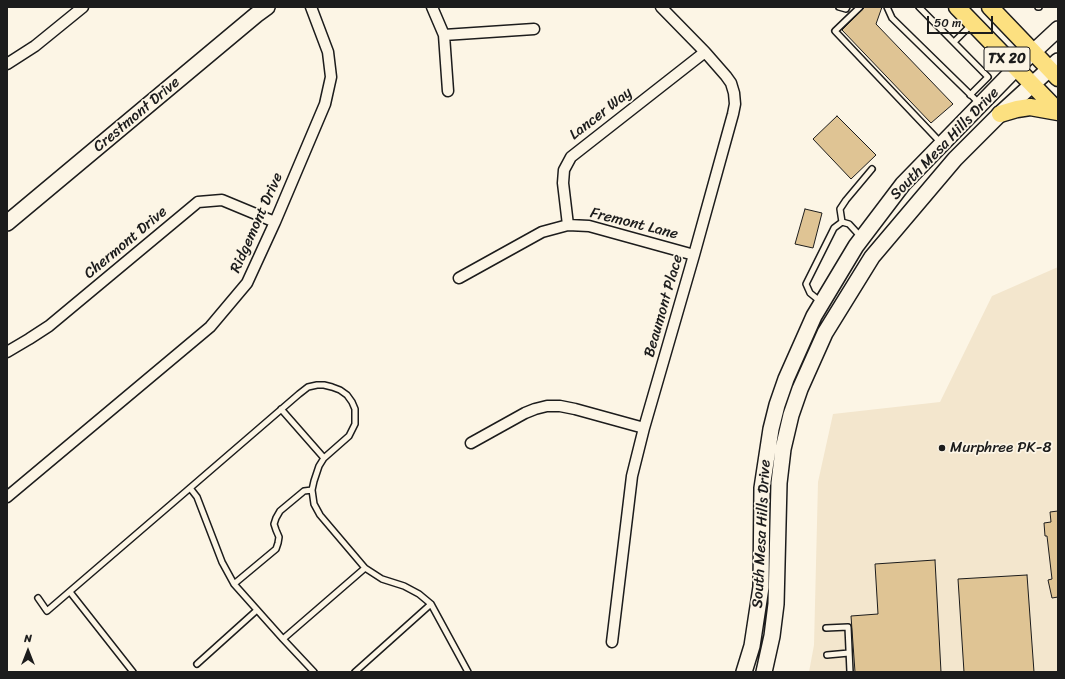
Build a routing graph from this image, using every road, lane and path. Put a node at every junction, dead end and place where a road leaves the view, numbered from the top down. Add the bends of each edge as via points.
1 (83, 7) edge
2 (267, 7) edge
3 (311, 7) edge
4 (432, 7) edge
5 (661, 7) edge
6 (839, 7) edge
7 (847, 7) edge
8 (860, 7) edge
9 (887, 7) edge
10 (919, 7) edge
11 (956, 7) edge
12 (990, 7) edge
13 (972, 24) junction
14 (534, 29) dead end
15 (1058, 29) edge
16 (444, 35) junction
17 (954, 42) junction
18 (705, 52) junction
19 (1033, 53) junction
20 (7, 64) edge
21 (1016, 68) junction
22 (1055, 69) edge
23 (1032, 84) junction
24 (448, 90) dead end
25 (975, 100) junction
26 (1058, 112) edge
27 (1000, 114) junction
28 (942, 144) junction
29 (872, 169) dead end
30 (275, 222) junction
31 (842, 222) junction
32 (7, 223) edge
33 (568, 225) junction
34 (859, 242) junction
35 (694, 255) junction
36 (872, 257) junction
37 (459, 278) dead end
38 (822, 303) junction
39 (7, 352) edge
40 (281, 409) junction
41 (644, 428) junction
42 (471, 443) dead end
43 (324, 458) junction
44 (190, 488) junction
45 (312, 490) junction
46 (7, 497) edge
47 (364, 568) junction
48 (234, 584) junction
49 (70, 592) junction
50 (38, 598) dead end
51 (431, 604) junction
52 (257, 610) junction
53 (826, 628) dead end
54 (283, 639) junction
55 (612, 642) dead end
56 (849, 653) junction
57 (827, 655) dead end
58 (197, 664) dead end
59 (133, 672) edge
60 (314, 672) edge
61 (355, 672) edge
62 (468, 672) edge
63 (744, 672) edge
64 (764, 672) edge
65 (850, 672) edge

1 - 20 street via 35,46
2 - 32 street, Crestmont Drive
3 - 30 street, Ridgemont Drive via 328,52 331,77 325,104
4 - 16 street
5 - 18 street, Beaumont Place
6 - 7 lane
8 - 28 lane via 835,31
9 - 25 lane via 892,18
10 - 17 lane
11 - 13 main road, TX 20
12 - 19 main road, TX 20
13 - 17 lane
13 - 21 main road, TX 20
14 - 16 street
15 - 19 street, South Mesa Hills Drive
16 - 24 street
17 - 25 lane via 988,77
18 - 33 street, Lancer Way via 571,157 564,170 563,183
18 - 35 street, Beaumont Place via 731,83 735,104
19 - 21 street, South Mesa Hills Drive
19 - 22 main road, TX 20
21 - 23 main road, TX 20
21 - 25 street, South Mesa Hills Drive
22 - 23 street, South Mesa Hills Drive
23 - 26 main road, TX 20
23 - 27 street, South Mesa Hills Drive
25 - 28 street, South Mesa Hills Drive
26 - 27 main road via 1030,107
27 - 36 street, South Mesa Hills Drive via 955,159
28 - 34 street, South Mesa Hills Drive via 903,184
29 - 31 lane via 840,209
30 - 39 street, Chermont Drive via 222,200 198,202 50,326
30 - 46 street, Ridgemont Drive via 247,283 210,327
31 - 34 lane via 849,224
31 - 38 lane via 834,228 806,284 810,293
33 - 35 street, Fremont Lane via 590,226
33 - 37 street, Fremont Lane via 542,232
34 - 36 street
34 - 38 street, South Mesa Hills Drive
35 - 41 street, Beaumont Place
36 - 64 street, South Mesa Hills Drive via 825,333 800,389 792,415 783,450 779,483 776,604
38 - 63 street, South Mesa Hills Drive via 786,379 770,429 762,488 761,587 752,646
40 - 43 lane
40 - 43 lane via 308,387 317,385 332,386 347,395 355,409 355,424 349,436
40 - 44 lane
41 - 42 street via 575,409 546,406 525,413
41 - 55 street, Beaumont Place via 632,476
43 - 45 lane
44 - 48 lane via 197,497 222,562
44 - 49 lane
45 - 47 lane via 314,504 320,515
45 - 48 lane via 304,491 280,511 274,524 279,537 276,549
47 - 51 lane via 419,594
47 - 54 lane
48 - 52 lane
49 - 50 lane via 47,611
49 - 59 lane
51 - 61 lane
51 - 62 lane
52 - 54 lane
52 - 58 lane
53 - 56 lane via 848,627
54 - 60 lane
56 - 57 lane
56 - 65 lane

